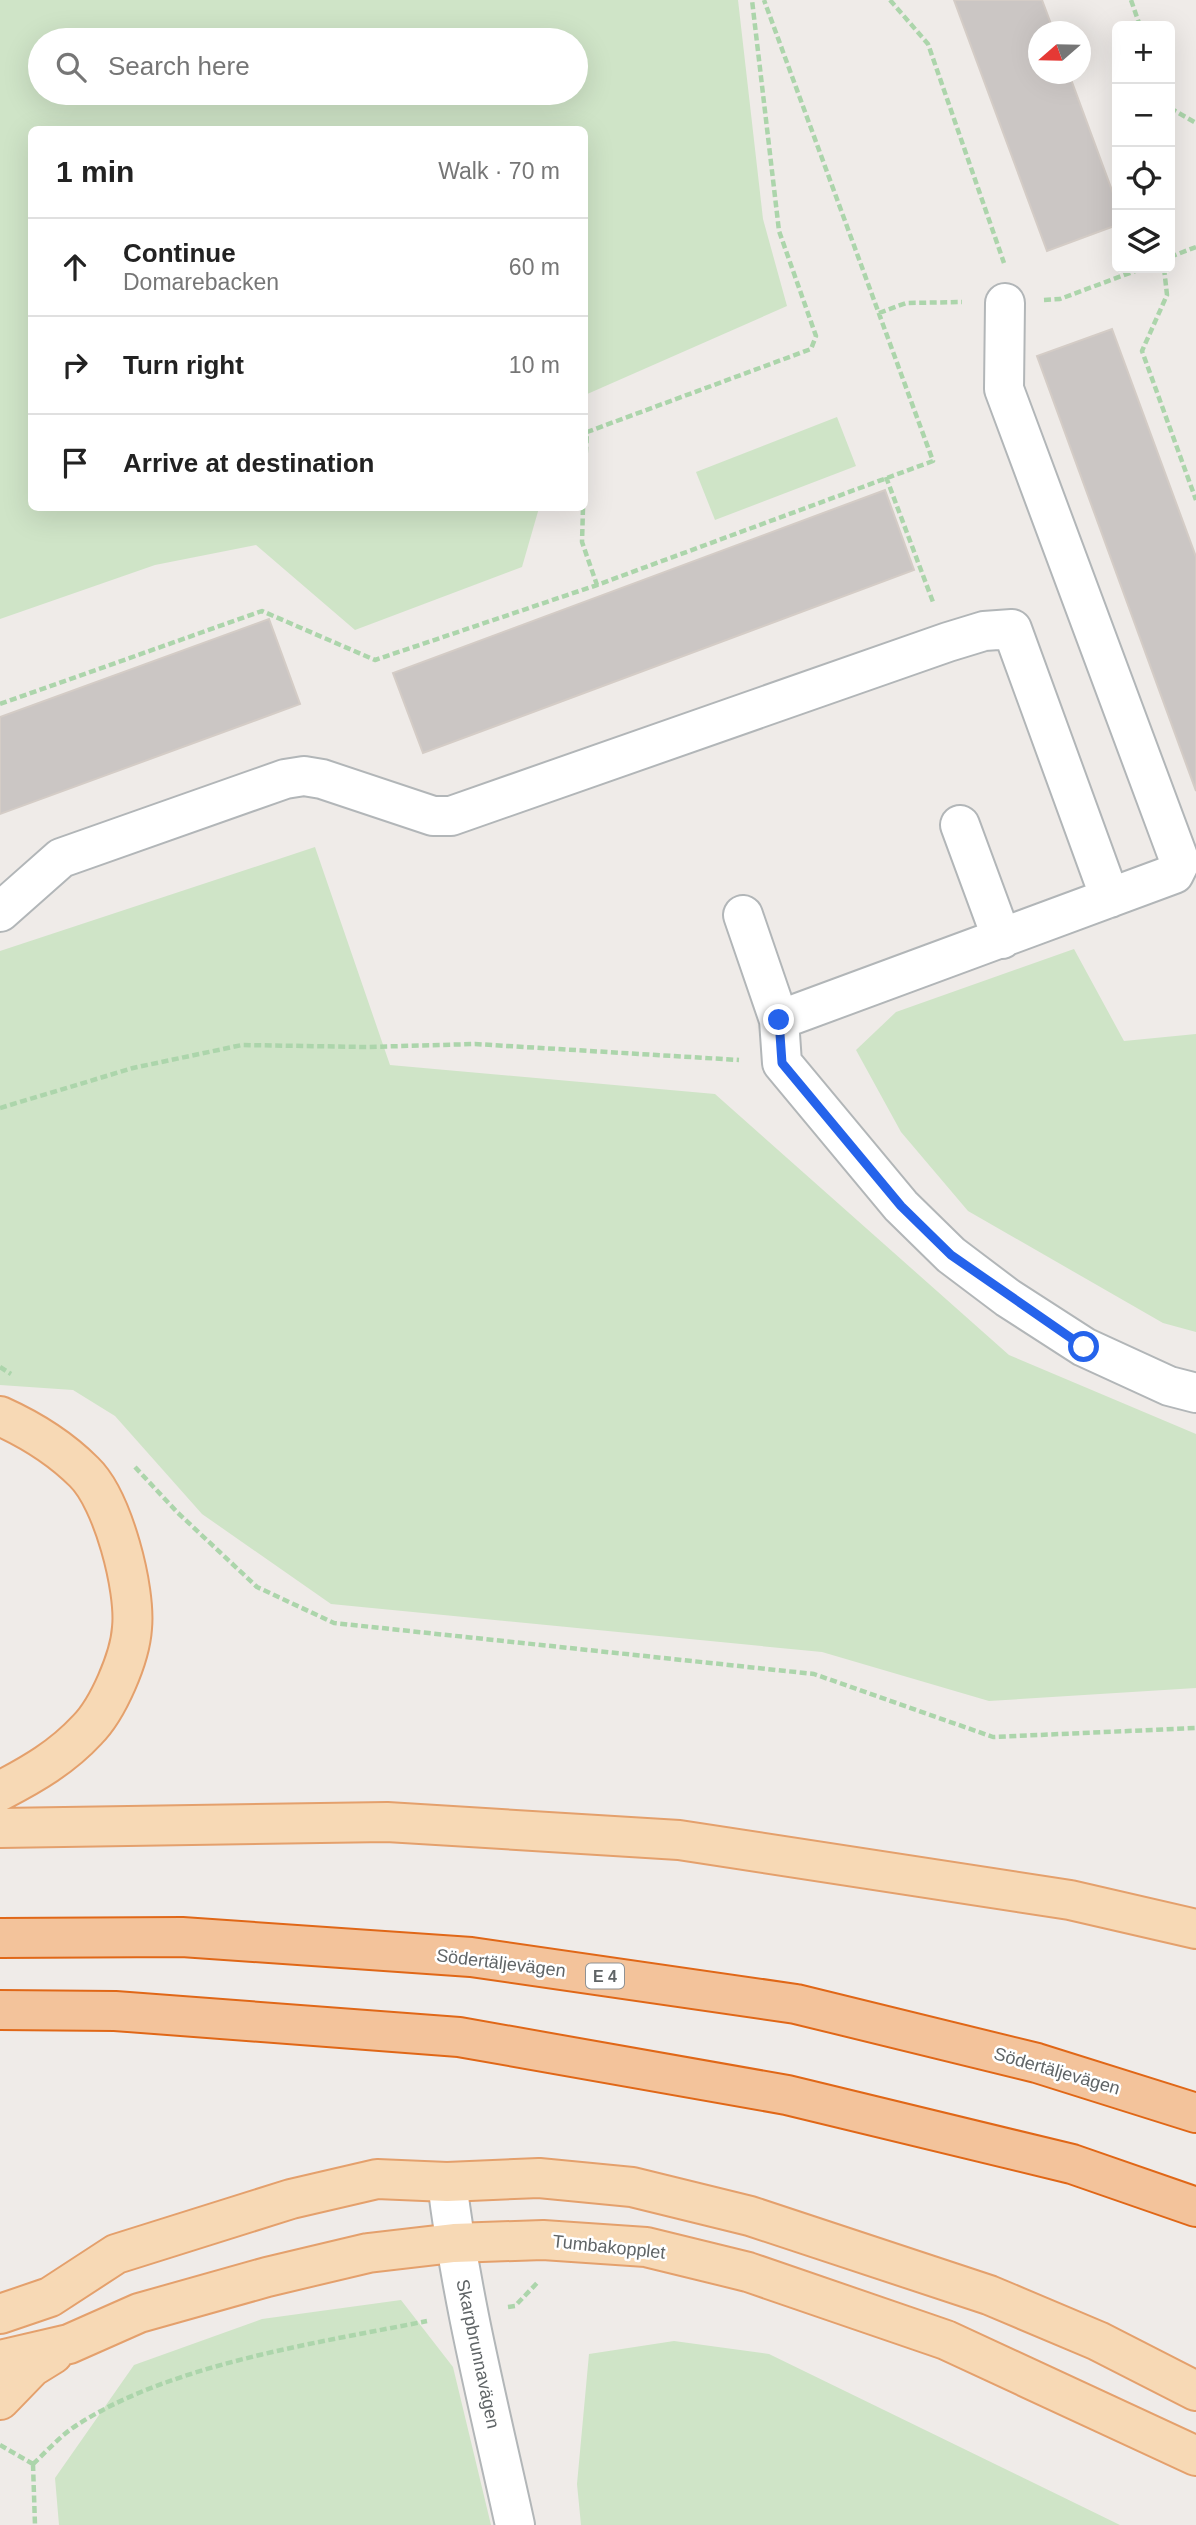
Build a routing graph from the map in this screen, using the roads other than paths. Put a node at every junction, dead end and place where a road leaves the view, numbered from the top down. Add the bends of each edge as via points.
1 (1006, 303) road end
2 (960, 825) dead end
3 (1110, 898) junction
4 (0, 912) edge
5 (743, 915) dead end
6 (1002, 939) junction
7 (779, 1020) junction
8 (1196, 1393) edge
9 (0, 1416) edge
10 (0, 1791) edge
11 (0, 1828) edge
12 (1196, 1929) edge
13 (0, 1938) edge
14 (0, 2010) edge
15 (1196, 2113) edge
16 (447, 2182) junction
17 (1196, 2207) edge
18 (454, 2243) junction
19 (116, 2254) junction
20 (0, 2288) edge
21 (0, 2314) edge
22 (69, 2344) junction
23 (0, 2360) edge
24 (1196, 2391) edge
25 (0, 2400) edge
26 (1196, 2455) edge
27 (515, 2525) edge

1 - 3 street via 1004,389 1180,862 1174,874
2 - 6 street
3 - 4 street via 1012,629 984,631 948,642 451,816 433,816 322,779 285,779 61,858
3 - 6 street
5 - 7 street
6 - 7 street
7 - 8 street via 782,1063 901,1206 951,1255 1084,1347 1169,1386
9 - 10 main road via 32,1431 86,1474 113,1522 128,1578 132,1628 121,1673 89,1729 44,1769
11 - 12 main road via 387,1822 679,1840 1070,1900
13 - 15 highway, Södertäljevägen / E 4 via 182,1937 471,1956 783,2002 1037,2063
14 - 17 highway via 115,2011 459,2037 787,2095 1072,2164
16 - 18 street, Skarpbrunnavägen
16 - 19 main road via 377,2179 291,2199
16 - 24 main road via 539,2178 632,2187 750,2216 989,2295 1098,2341
18 - 22 main road, Tumbakopplet via 368,2253 267,2277 139,2313
18 - 26 main road, Tumbakopplet via 543,2240 646,2247 748,2272 946,2340
18 - 27 street, Skarpbrunnavägen
19 - 20 main road
19 - 21 main road via 50,2297
22 - 23 main road, Tumbakopplet
22 - 25 main road via 32,2367

